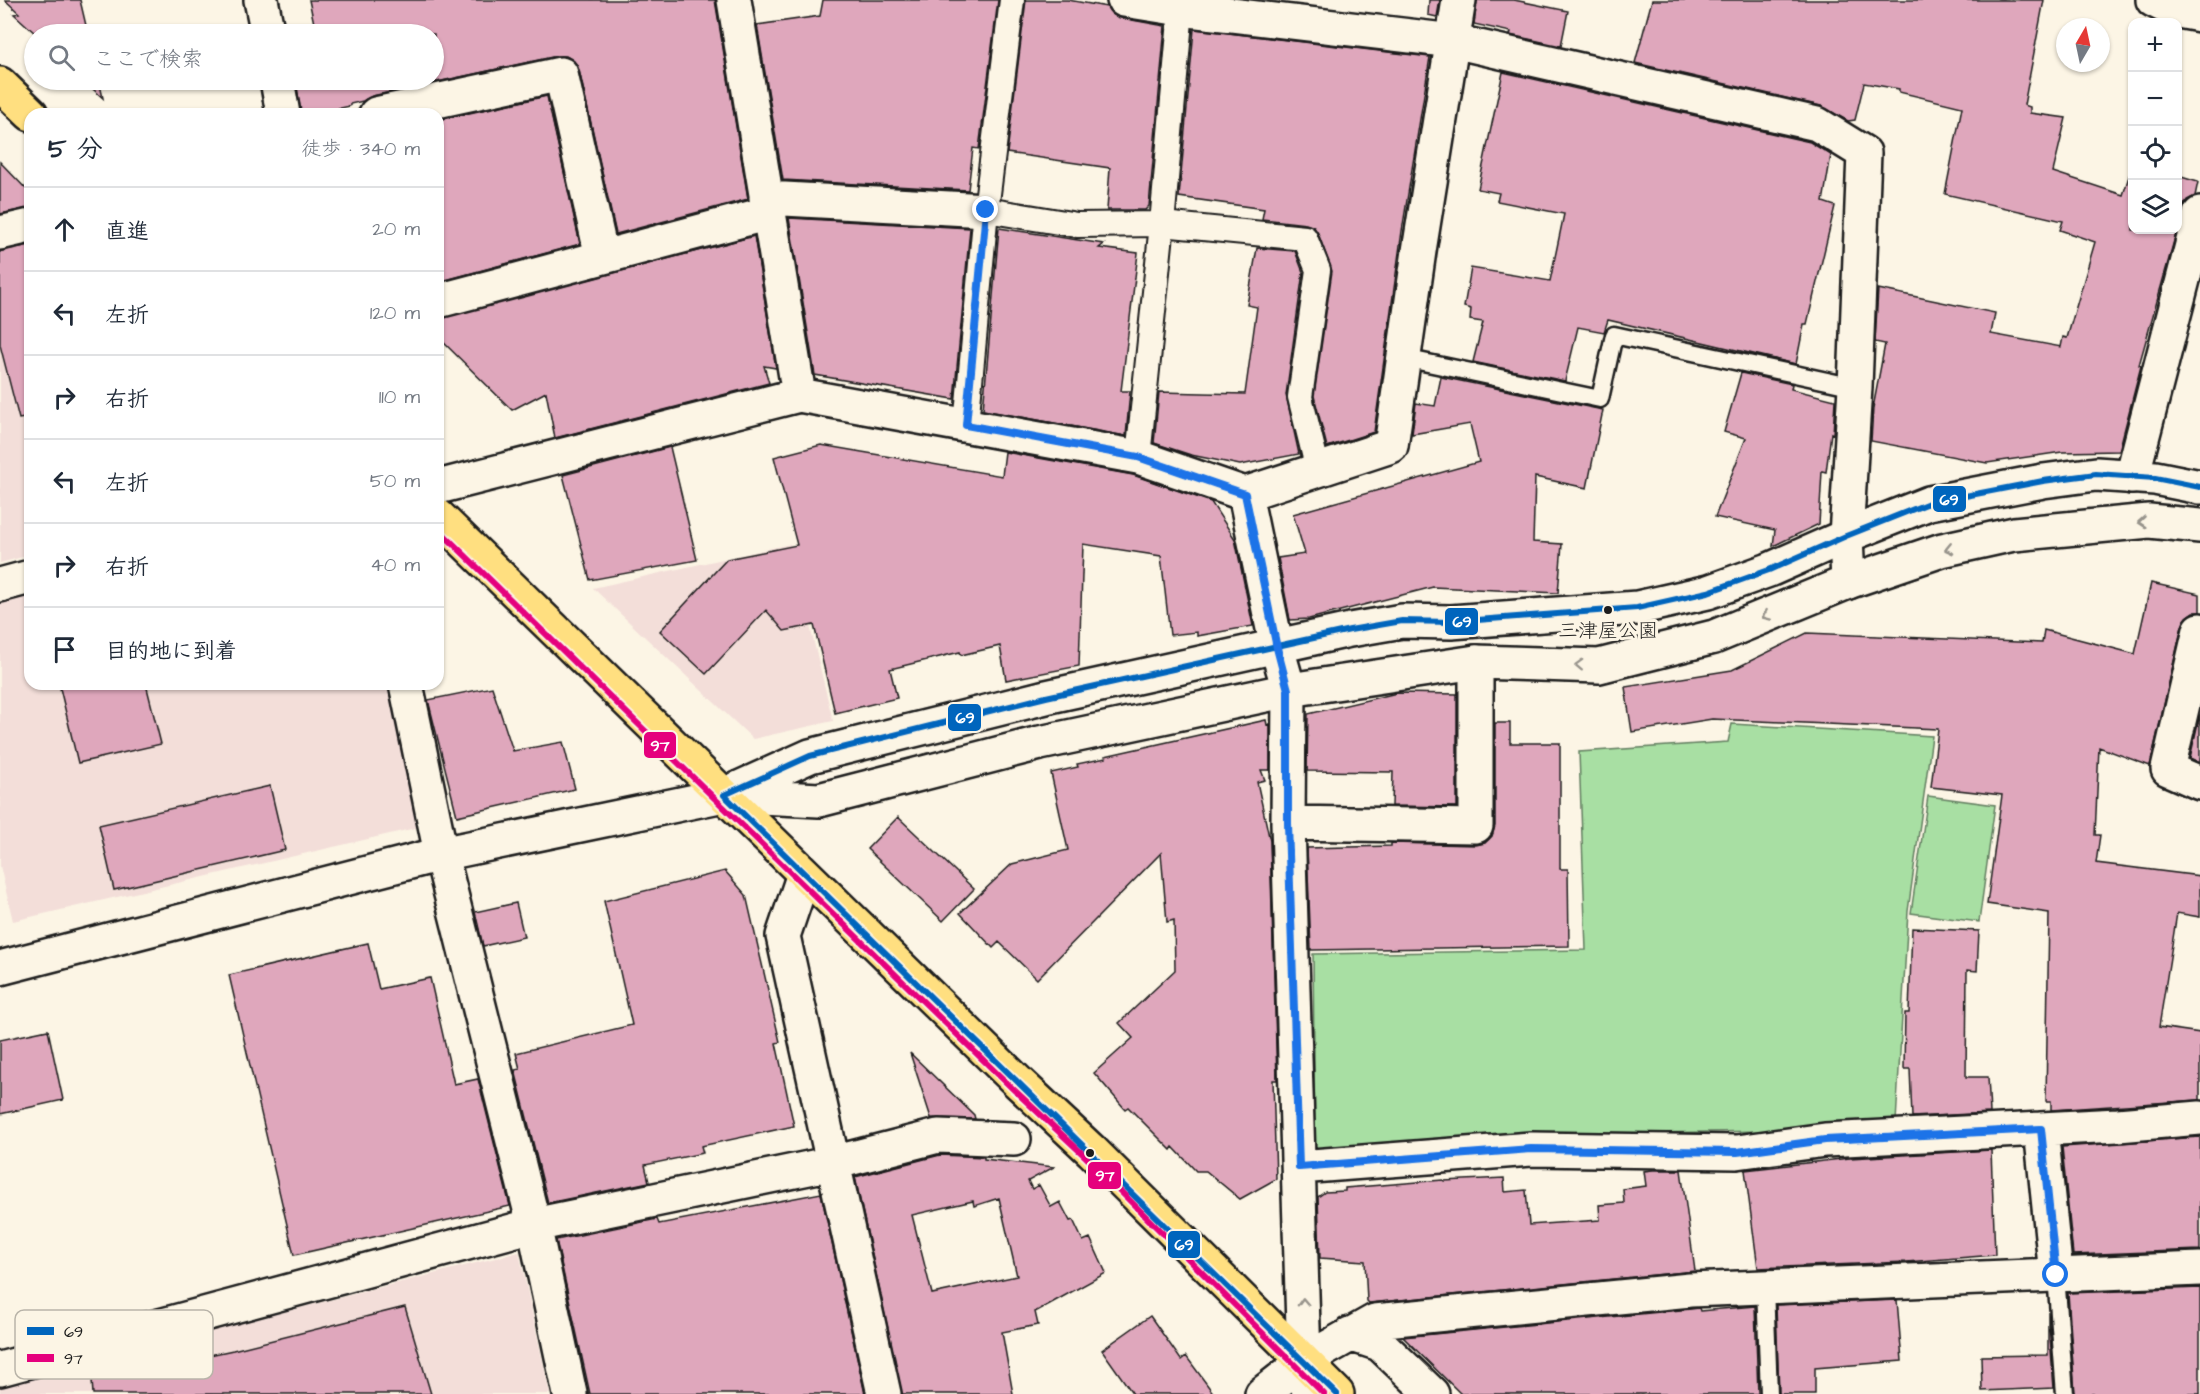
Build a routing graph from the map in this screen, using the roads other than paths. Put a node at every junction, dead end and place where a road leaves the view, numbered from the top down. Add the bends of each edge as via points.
1 (261, 0) edge
2 (734, 0) edge
3 (1012, 0) edge
4 (1124, 0) edge
5 (1459, 0) edge
6 (2153, 0) edge
7 (1200, 7) edge
8 (2200, 15) edge
9 (266, 24) edge
10 (1453, 41) junction
11 (0, 84) edge
12 (279, 90) edge
13 (25, 108) edge
14 (283, 108) edge
15 (404, 108) edge
16 (767, 205) junction
17 (986, 210) junction
18 (2200, 214) edge
19 (1162, 224) junction
20 (24, 227) edge
21 (0, 233) edge
22 (602, 257) junction
23 (444, 299) edge
24 (1404, 358) junction
25 (1855, 387) junction
26 (798, 395) junction
27 (966, 425) junction
28 (1138, 457) junction
29 (1318, 470) junction
30 (2132, 477) junction
31 (444, 485) edge
32 (2200, 487) edge
33 (1245, 494) junction
34 (444, 522) edge
35 (2200, 526) edge
36 (1846, 536) junction
37 (24, 579) edge
38 (1848, 582) junction
39 (0, 585) edge
40 (2200, 630) edge
41 (1277, 648) junction
42 (1476, 662) junction
43 (407, 690) edge
44 (1288, 690) junction
45 (2200, 783) edge
46 (724, 795) junction
47 (1288, 823) junction
48 (441, 854) junction
49 (804, 874) junction
50 (0, 968) edge
51 (2200, 1118) edge
52 (2041, 1129) junction
53 (1014, 1139) dead end
54 (833, 1163) junction
55 (1299, 1167) junction
56 (534, 1225) junction
57 (2200, 1269) edge
58 (2056, 1275) junction
59 (1766, 1287) junction
60 (213, 1312) edge
61 (1350, 1334) junction
62 (1304, 1361) junction
63 (15, 1365) edge
64 (0, 1369) edge
65 (570, 1394) edge
66 (884, 1394) edge
67 (1262, 1394) edge
68 (1286, 1394) edge
69 (1309, 1394) edge
70 (1337, 1394) edge
71 (1432, 1394) edge
72 (1769, 1394) edge
73 (2065, 1394) edge

1 - 9 street
2 - 16 street
3 - 17 street
4 - 7 street
5 - 10 street
6 - 8 street via 2173,10
7 - 10 street
7 - 19 street
10 - 24 street
10 - 25 street via 1817,124 1864,153
11 - 13 main road
12 - 14 street
15 - 22 street via 561,74
16 - 17 street
16 - 22 street
16 - 26 street
17 - 19 street via 1077,225
17 - 27 street
18 - 30 street
19 - 28 street
19 - 29 street via 1305,238 1318,270 1300,397
20 - 21 street
22 - 23 street
24 - 25 lane via 1600,399 1614,335
24 - 29 street via 1391,446
25 - 36 street
26 - 27 street
26 - 31 street
27 - 28 street
28 - 33 street
29 - 33 street
30 - 32 street
30 - 36 street via 2096,474 2043,481 1929,504
33 - 41 street
34 - 46 main road
35 -> 38 street via 2149,521 2014,534 1942,550
36 - 38 street
36 - 41 street via 1708,592 1637,608 1451,622 1402,621
37 - 39 street
38 -> 42 street via 1714,637 1599,666
40 - 45 street via 2168,769
41 - 44 street
41 - 46 street via 1046,697 810,756
42 - 44 street
42 - 47 street via 1476,826
43 - 48 street
44 - 46 street via 1040,742 819,800
44 - 47 street
46 - 48 street
46 - 49 main road
47 - 55 street
48 - 50 street
48 - 56 street
49 - 54 street via 783,936
49 - 62 main road
51 - 52 street
52 - 55 street via 1825,1140 1737,1152 1531,1149
52 - 58 street
53 - 54 street via 938,1136
54 - 56 street
54 - 66 street
62 -> 55 street
56 - 60 street
56 - 65 street
57 - 58 street
58 - 59 street
58 - 73 lane
59 - 61 street via 1690,1290 1375,1321
59 - 72 lane
61 - 62 street
61 - 71 street via 1380,1344
62 - 67 street
62 - 68 street
62 - 69 street
62 - 70 main road
63 - 64 street

